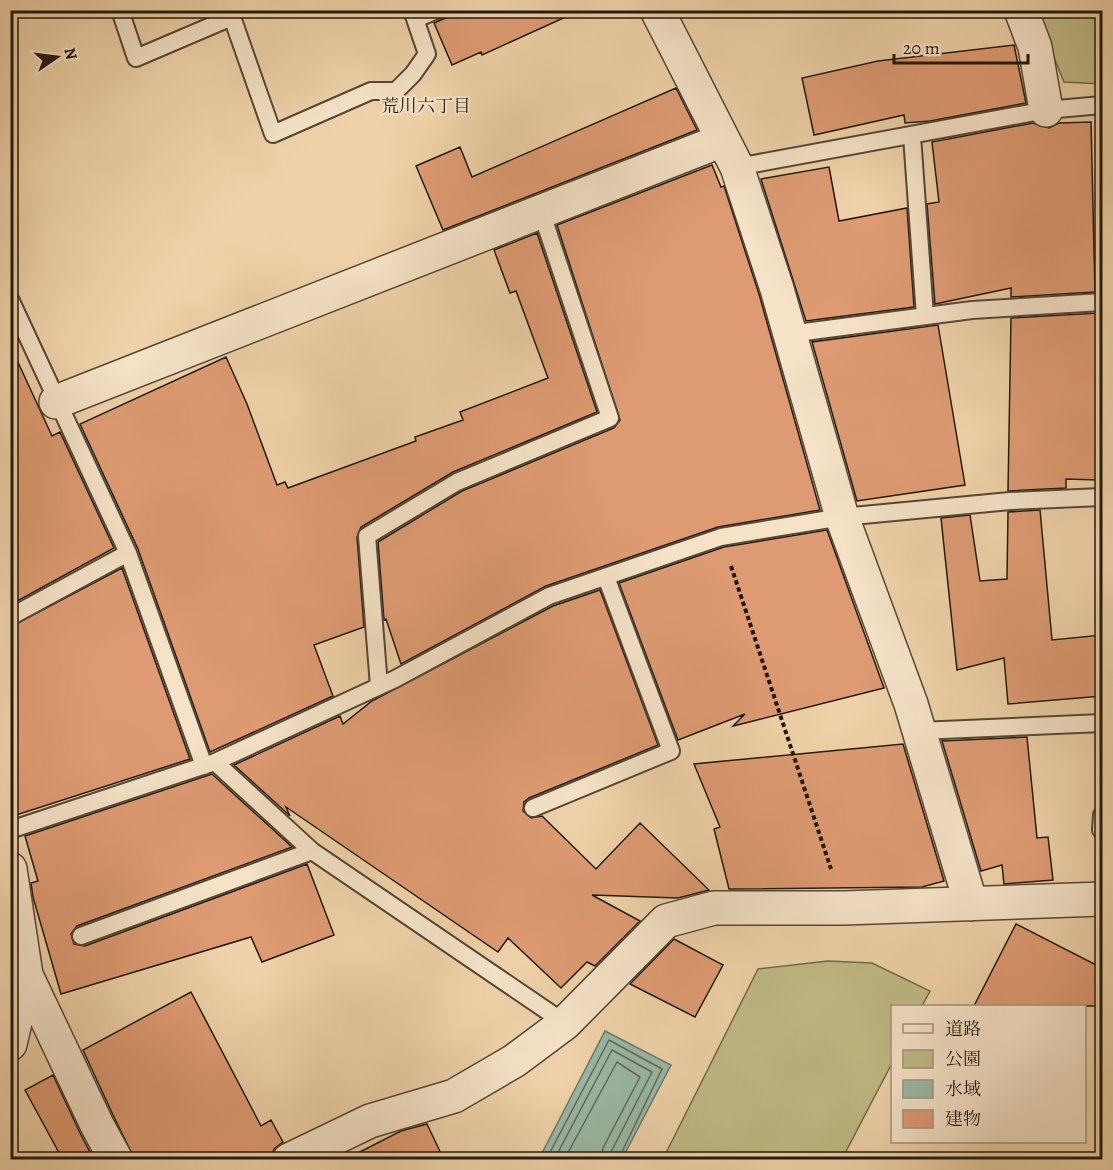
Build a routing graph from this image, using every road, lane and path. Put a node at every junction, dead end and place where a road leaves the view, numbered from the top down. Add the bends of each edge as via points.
1 (120, 10) edge
2 (437, 10) edge
3 (657, 10) edge
4 (1021, 10) edge
5 (414, 15) edge
6 (1102, 105) edge
7 (1046, 110) junction
8 (912, 136) junction
9 (730, 154) junction
10 (541, 211) junction
11 (10, 299) edge
12 (1102, 302) edge
13 (925, 316) junction
14 (789, 334) junction
15 (56, 402) junction
16 (1102, 497) edge
17 (842, 517) junction
18 (721, 537) junction
19 (128, 553) junction
20 (606, 577) junction
21 (10, 617) edge
22 (379, 686) junction
23 (1102, 723) edge
24 (919, 731) junction
25 (209, 764) junction
26 (533, 808) dead end
27 (10, 830) edge
28 (312, 851) junction
29 (10, 869) edge
30 (1102, 899) edge
31 (971, 904) junction
32 (844, 908) junction
33 (81, 936) dead end
34 (20, 961) edge
35 (565, 1023) junction
36 (10, 1044) edge
37 (116, 1160) edge
38 (289, 1160) edge

1 - 5 lane via 136,58 232,17 273,134 371,92 396,91 427,54
2 - 5 lane
3 - 9 street
4 - 7 street via 1035,47
6 - 7 lane
7 - 8 lane
8 - 9 lane
8 - 13 lane
9 - 10 street
9 - 14 street
10 - 15 street
10 - 22 lane via 610,418 457,482 367,536
11 - 15 lane
12 - 13 lane
13 - 14 lane
14 - 17 street
15 - 19 lane
16 - 17 lane via 1010,501
17 - 18 lane
17 - 24 street
18 - 20 lane
18 - 32 path
19 - 21 lane
19 - 25 lane
20 - 22 lane via 549,596
20 - 26 lane via 671,751
22 - 25 lane
23 - 24 lane
24 - 31 street
25 - 27 lane
25 - 28 lane
28 - 33 lane
28 - 35 lane
29 - 34 street
30 - 31 street
31 - 32 street
32 - 35 street via 714,908 666,921
34 - 36 street
34 - 37 street
35 - 38 street via 514,1061 454,1096 370,1121

